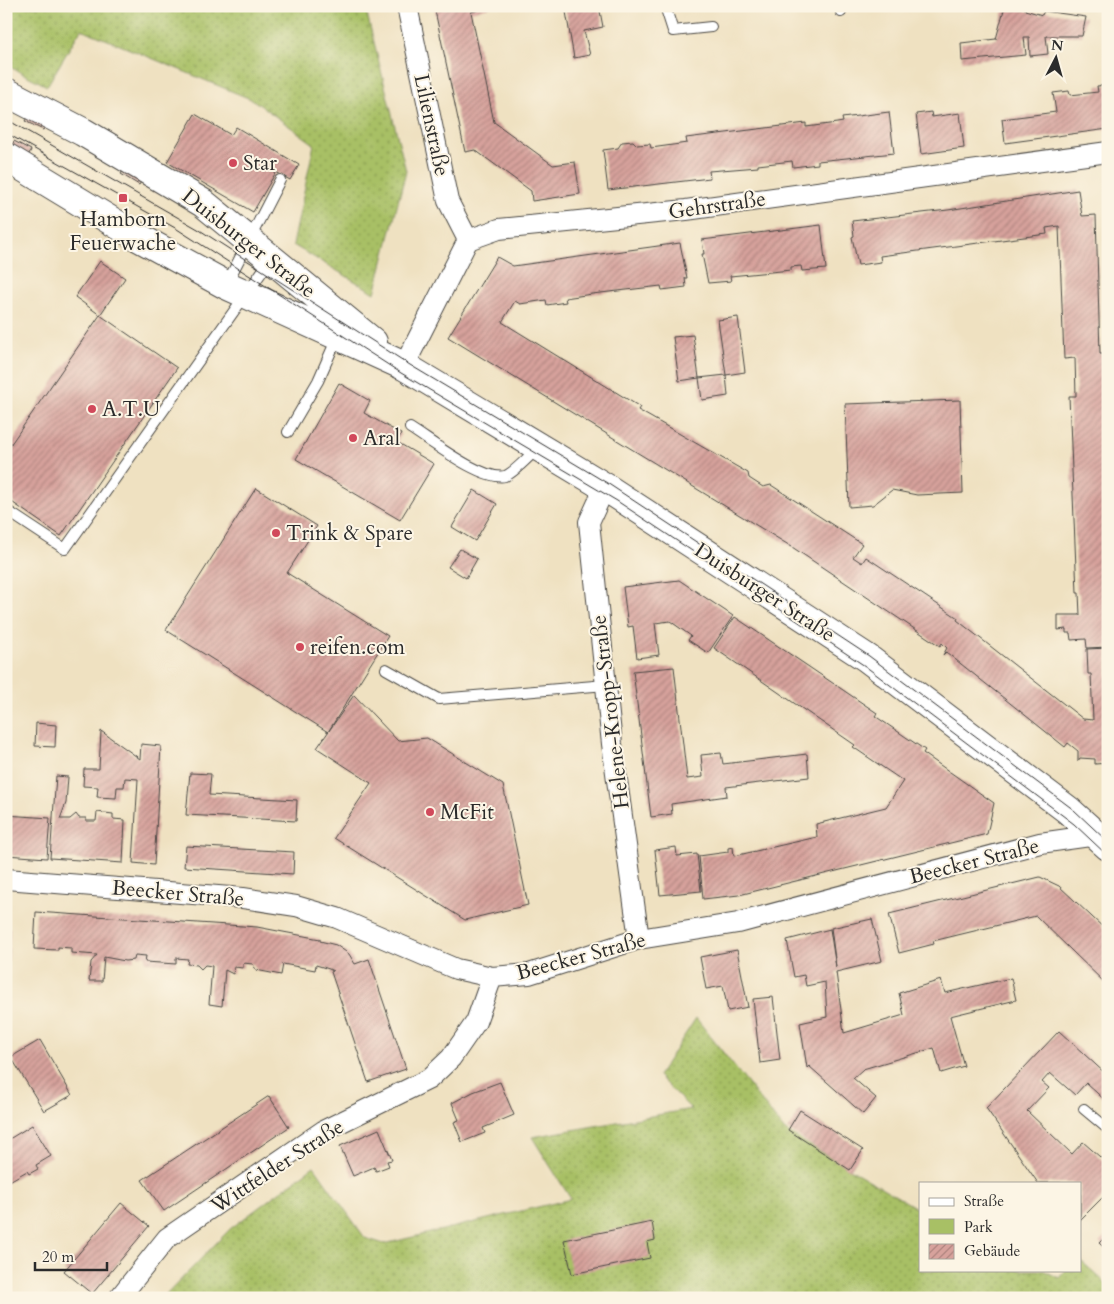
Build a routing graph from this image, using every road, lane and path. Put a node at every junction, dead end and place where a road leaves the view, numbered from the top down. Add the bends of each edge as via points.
1 (408, 6) edge
2 (666, 6) edge
3 (711, 27) dead end
4 (6, 92) edge
5 (1108, 152) edge
6 (6, 157) edge
7 (280, 180) dead end
8 (248, 239) junction
9 (468, 240) junction
10 (272, 258) junction
11 (236, 290) junction
12 (341, 327) junction
13 (404, 366) junction
14 (410, 428) dead end
15 (288, 432) dead end
16 (538, 449) junction
17 (605, 487) junction
18 (6, 510) edge
19 (386, 669) dead end
20 (606, 685) junction
21 (1104, 839) edge
22 (6, 879) edge
23 (639, 939) junction
24 (492, 977) junction
25 (1084, 1109) dead end
26 (1108, 1129) edge
27 (119, 1298) edge

1 - 9 street, Lilienstraße via 448,201
2 - 3 lane via 673,31
4 - 8 main road, Duisburger Straße via 83,132 203,203
5 - 9 street, Gehrstraße via 686,210 499,229
6 - 11 main road, Duisburger Straße via 138,237
7 - 8 lane
8 - 10 main road, Duisburger Straße
8 - 11 lane
9 - 13 street
10 - 11 lane
10 - 12 main road, Duisburger Straße
11 - 12 main road, Duisburger Straße
11 - 18 lane via 65,549
12 - 13 main road, Duisburger Straße
12 - 15 lane via 318,381
13 - 16 main road, Duisburger Straße
14 - 16 lane via 482,472 496,476 507,476
16 - 17 main road, Duisburger Straße
17 - 20 street, Helene-Kropp-Straße via 590,522
17 - 21 main road, Duisburger Straße via 867,658
19 - 20 lane via 439,699
20 - 23 street, Helene-Kropp-Straße
21 - 23 street, Beecker Straße via 1040,843 738,922
22 - 24 street, Beecker Straße via 243,898 296,906 337,918 456,969
23 - 24 street, Beecker Straße via 529,974
24 - 27 street, Wittfelder Straße via 476,1022 451,1058 429,1079 323,1131 167,1238
25 - 26 lane

